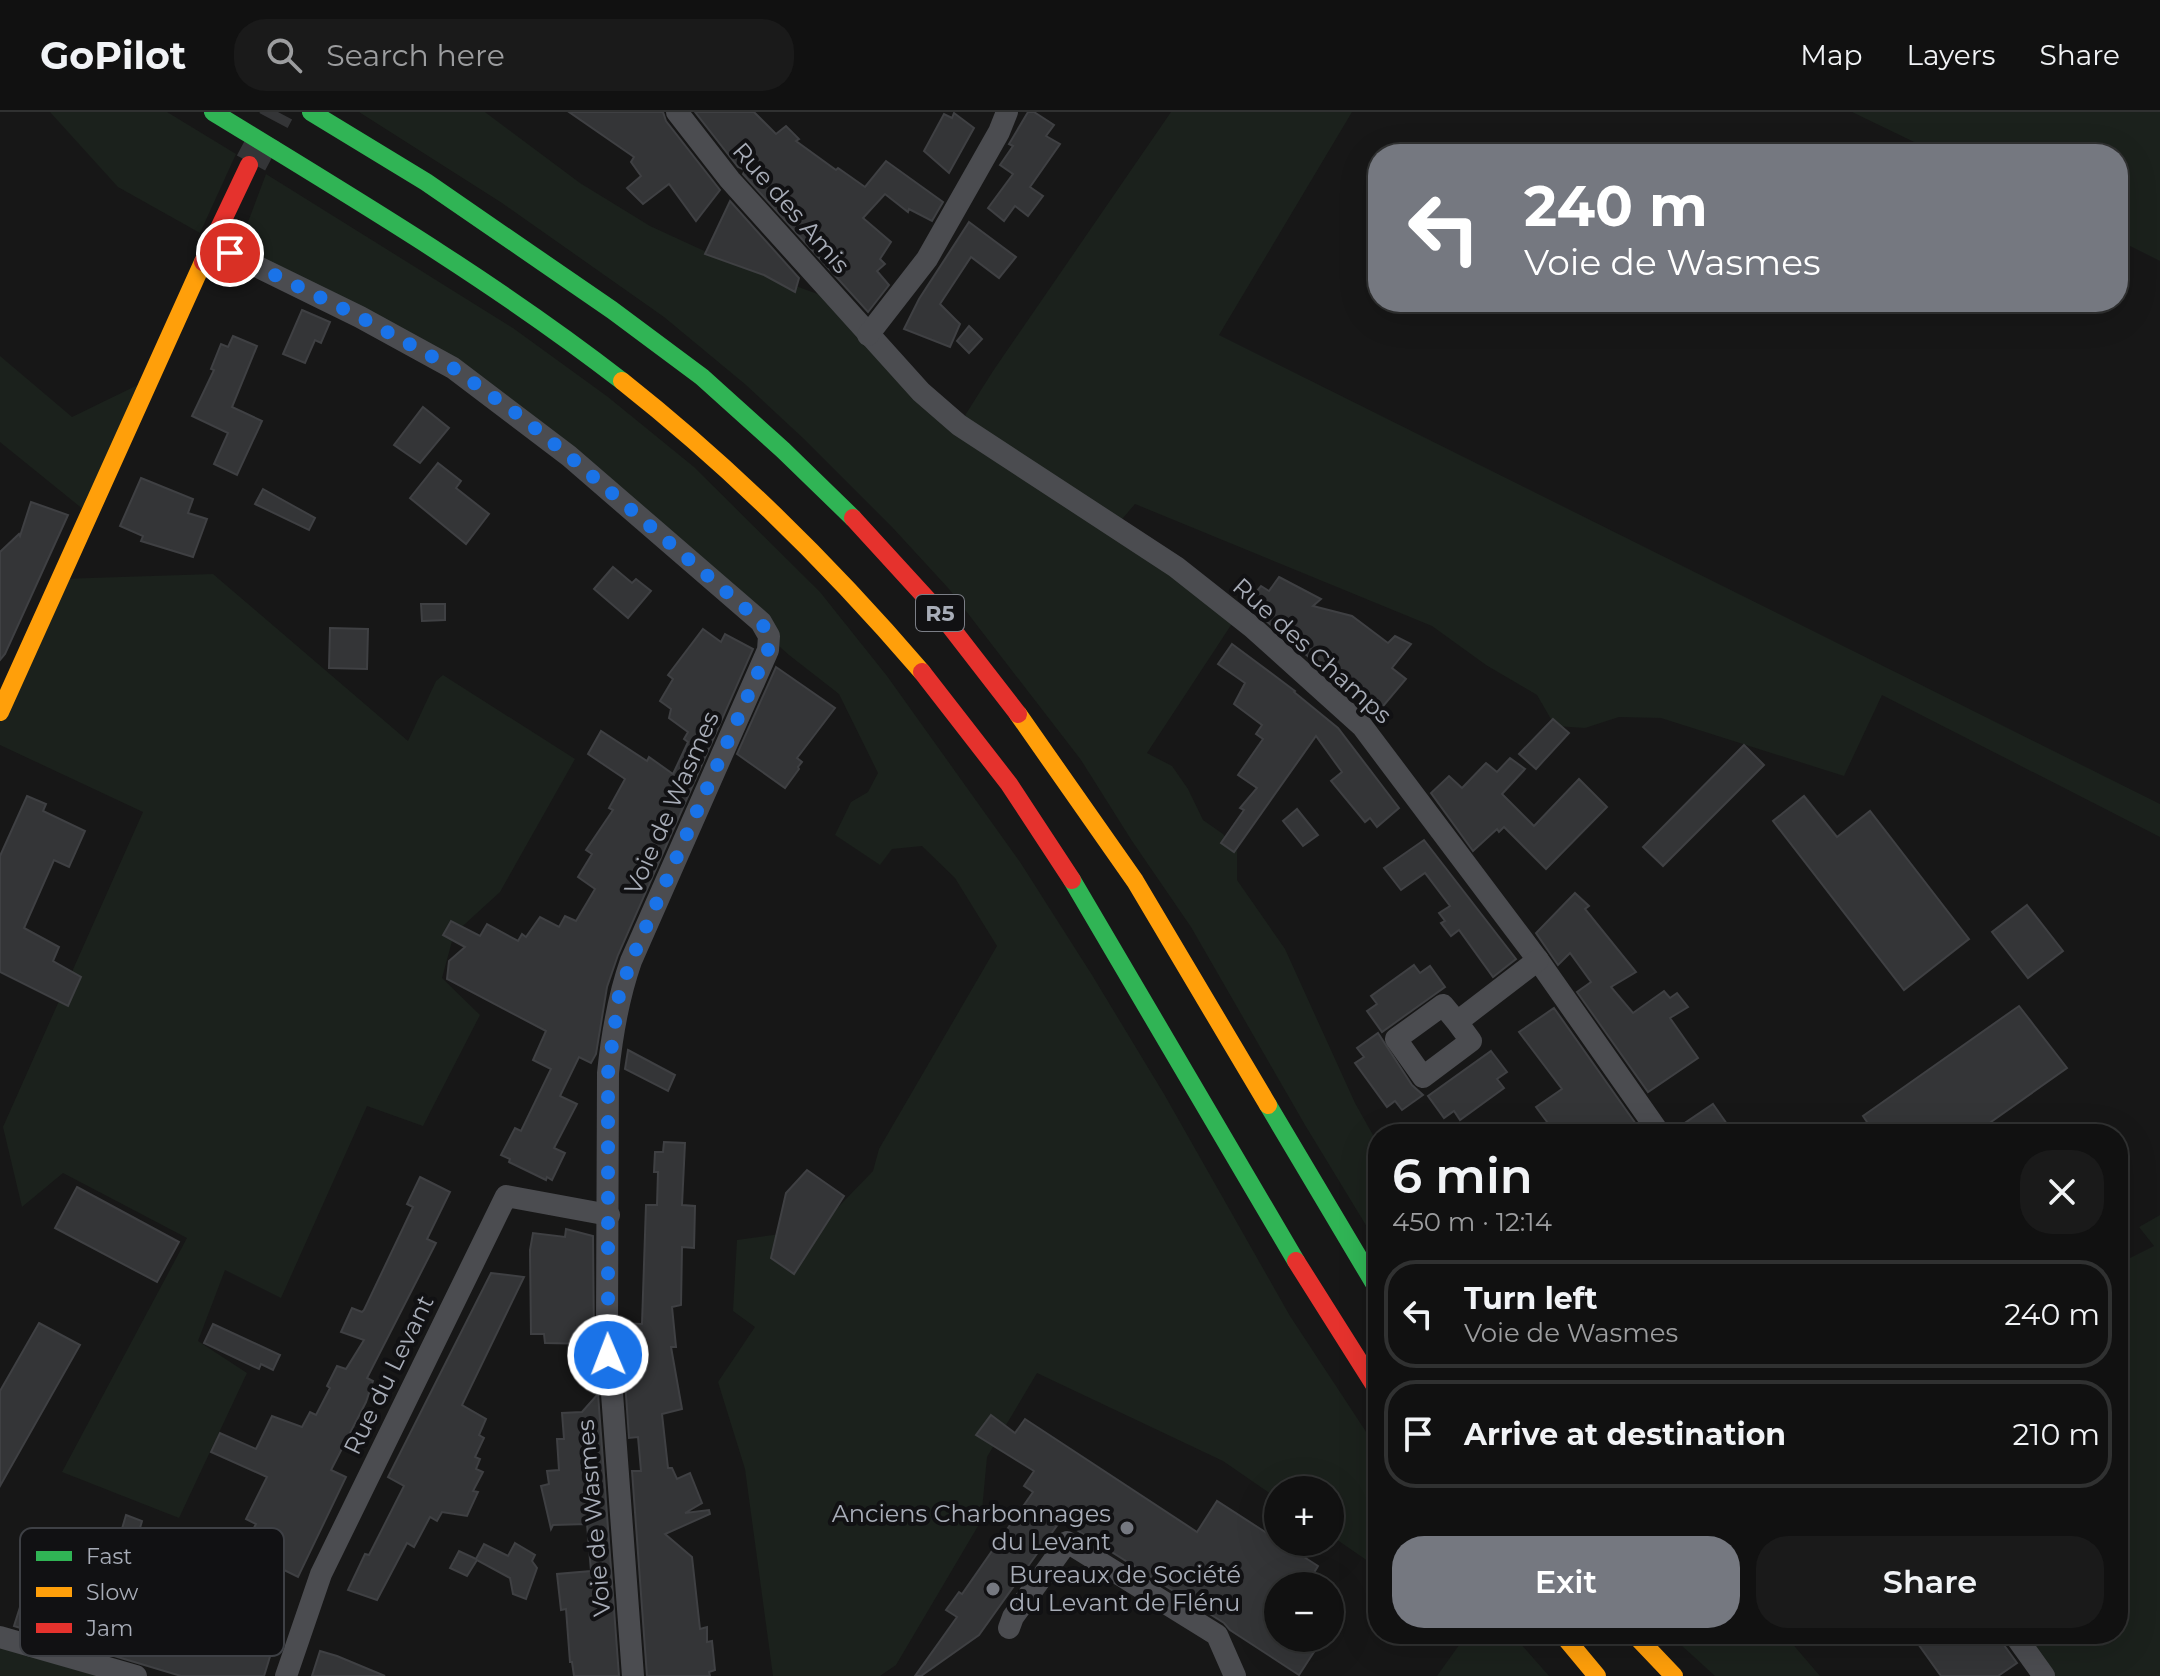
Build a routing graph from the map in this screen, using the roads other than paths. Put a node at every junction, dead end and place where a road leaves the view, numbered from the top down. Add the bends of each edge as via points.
1 (213, 112) edge
2 (311, 112) edge
3 (677, 112) edge
4 (1007, 112) edge
5 (249, 165) tunnel mouth
6 (211, 244) junction
7 (868, 335) junction
8 (0, 712) edge
9 (1538, 960) junction
10 (1457, 1022) dead end
11 (1653, 1124) edge
12 (609, 1215) junction
13 (1368, 1273) edge
14 (1368, 1375) edge
15 (1009, 1628) dead end
16 (0, 1637) edge
17 (20, 1643) edge
18 (1570, 1644) edge
19 (1644, 1644) edge
20 (2021, 1644) edge
21 (66, 1656) edge
22 (136, 1676) edge
23 (286, 1676) edge
24 (633, 1676) edge
25 (1235, 1676) edge
26 (1597, 1676) edge
27 (1674, 1676) edge
28 (2044, 1676) edge

1 - 14 main road, R5 via 404,229 581,349 748,487 824,562 969,730 1032,819
2 - 13 main road, R5 via 439,191 702,377 864,529 939,612 1023,720 1135,881
3 - 7 street, Rue des Amis
4 - 7 street via 927,259
5 - 6 main road
6 - 8 main road
6 - 12 street, Voie de Wasmes via 453,368 569,456 761,622 769,636 768,650 619,995 608,1073
7 - 9 street, Rue des Champs via 959,425 1176,567 1362,726
9 - 10 street
9 - 11 street, Rue des Champs
12 - 23 street, Rue du Levant via 506,1196 321,1574
12 - 24 street, Voie de Wasmes via 609,1369
15 - 25 street via 1067,1542 1217,1635
16 - 17 street
18 - 26 main road
19 - 27 main road
20 - 28 street
21 - 22 street

